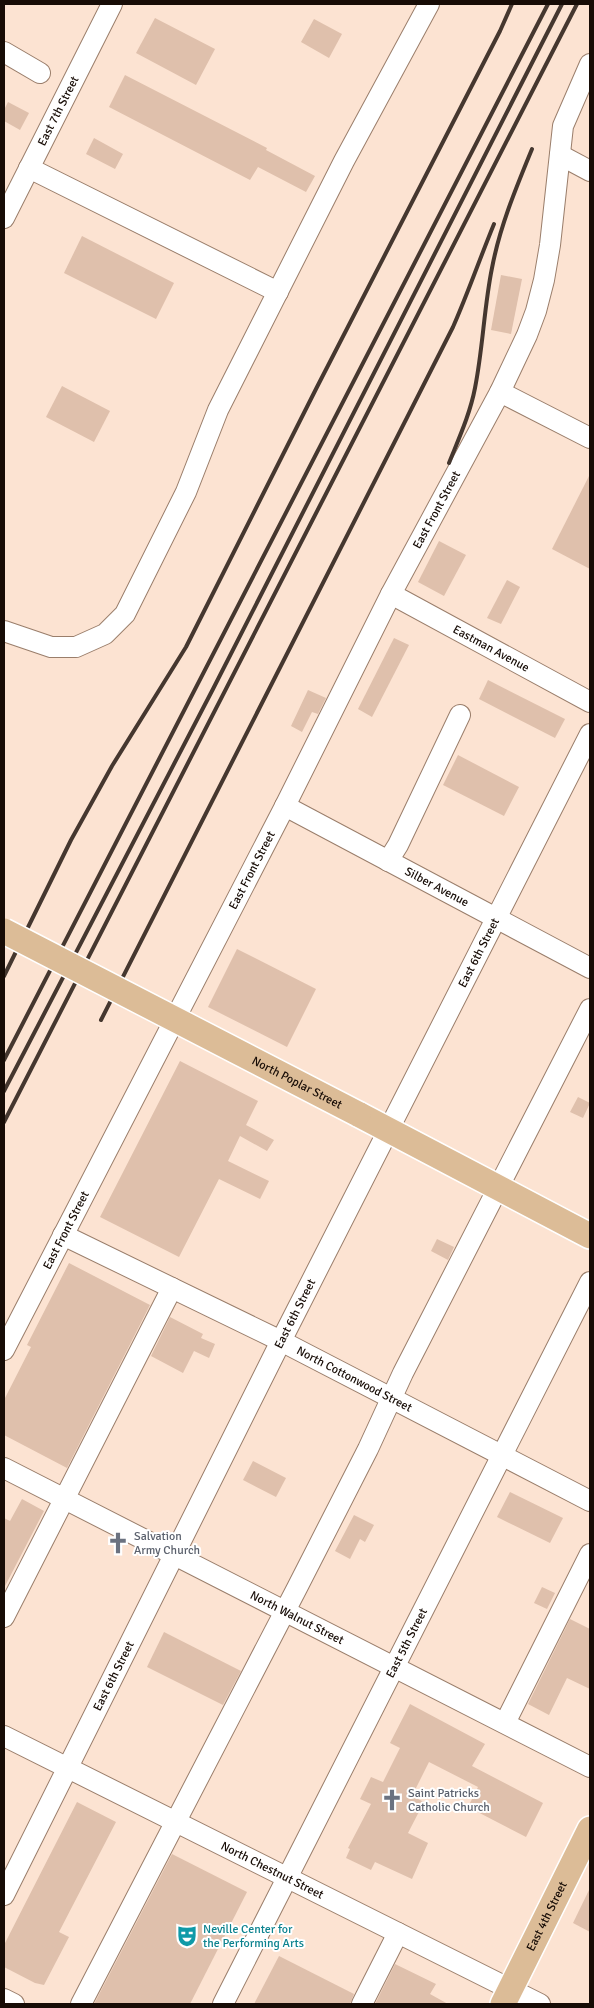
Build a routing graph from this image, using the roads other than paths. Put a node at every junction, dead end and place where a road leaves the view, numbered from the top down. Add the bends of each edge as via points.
1 (112, 4) edge
2 (429, 4) edge
3 (4, 52) edge
4 (590, 64) edge
5 (40, 73) dead end
6 (560, 155) junction
7 (29, 168) junction
8 (590, 171) edge
9 (4, 218) edge
10 (278, 292) junction
11 (500, 392) junction
12 (590, 438) edge
13 (391, 594) junction
14 (4, 631) edge
15 (590, 702) edge
16 (460, 715) dead end
17 (590, 734) edge
18 (285, 806) junction
19 (388, 861) junction
20 (496, 919) junction
21 (4, 931) edge
22 (590, 968) edge
23 (590, 1009) edge
24 (388, 1130) junction
25 (498, 1188) junction
26 (63, 1234) junction
27 (590, 1236) edge
28 (590, 1282) edge
29 (172, 1288) junction
30 (281, 1341) junction
31 (4, 1350) edge
32 (391, 1399) junction
33 (502, 1456) junction
34 (4, 1468) edge
35 (65, 1499) junction
36 (590, 1501) edge
37 (590, 1554) edge
38 (174, 1556) junction
39 (285, 1612) junction
40 (4, 1617) edge
41 (394, 1666) junction
42 (505, 1723) junction
43 (4, 1736) edge
44 (590, 1766) edge
45 (68, 1768) junction
46 (177, 1822) junction
47 (590, 1829) edge
48 (286, 1878) junction
49 (5, 1891) edge
50 (398, 1933) junction
51 (506, 1997) edge
52 (4, 1999) edge
53 (14, 2004) edge
54 (82, 2004) edge
55 (222, 2004) edge
56 (362, 2004) edge
57 (540, 2004) edge

1 - 7 street, East 7th Street
2 - 10 street
3 - 5 street
4 - 6 street, East Front Street via 563,126
6 - 8 street
6 - 11 street, East Front Street via 544,280 527,335
7 - 9 street, East 7th Street
7 - 10 street
10 - 14 street via 218,410 186,492 126,614 105,634 76,647 51,647
11 - 12 street
11 - 13 street, East Front Street
13 - 15 street, Eastman Avenue
13 - 18 street, East Front Street
16 - 19 street
17 - 20 street, East 6th Street
18 - 19 street, Silber Avenue
18 - 26 street, East Front Street
19 - 20 street, Silber Avenue
20 - 22 street, Silber Avenue
20 - 24 street, East 6th Street
21 - 24 main road, North Poplar Street, bridge
23 - 25 street
24 - 25 main road, North Poplar Street
24 - 30 street, East 6th Street
25 - 27 main road, North Poplar Street
25 - 32 street
26 - 29 street, North Cottonwood Street
26 - 31 street, East Front Street
28 - 33 street, East 5th Street
29 - 30 street, North Cottonwood Street
29 - 35 street
30 - 32 street, North Cottonwood Street
30 - 38 street, East 6th Street
32 - 33 street, North Cottonwood Street
32 - 39 street
33 - 36 street, North Cottonwood Street
33 - 41 street, East 5th Street
34 - 35 street, North Walnut Street
35 - 38 street, North Walnut Street
35 - 40 street
37 - 42 street
38 - 39 street, North Walnut Street
38 - 45 street, East 6th Street
39 - 41 street, North Walnut Street
39 - 46 street
41 - 42 street, North Walnut Street
41 - 48 street, East 5th Street
42 - 44 street, North Walnut Street
43 - 45 street, North Chestnut Street
45 - 46 street, North Chestnut Street
45 - 49 street, East 6th Street
46 - 48 street, North Chestnut Street
46 - 54 street
47 - 51 main road, East 4th Street
48 - 50 street, North Chestnut Street
48 - 55 street, East 5th Street
50 - 51 street, North Chestnut Street
50 - 56 street
51 - 57 street, North Chestnut Street
52 - 53 street

